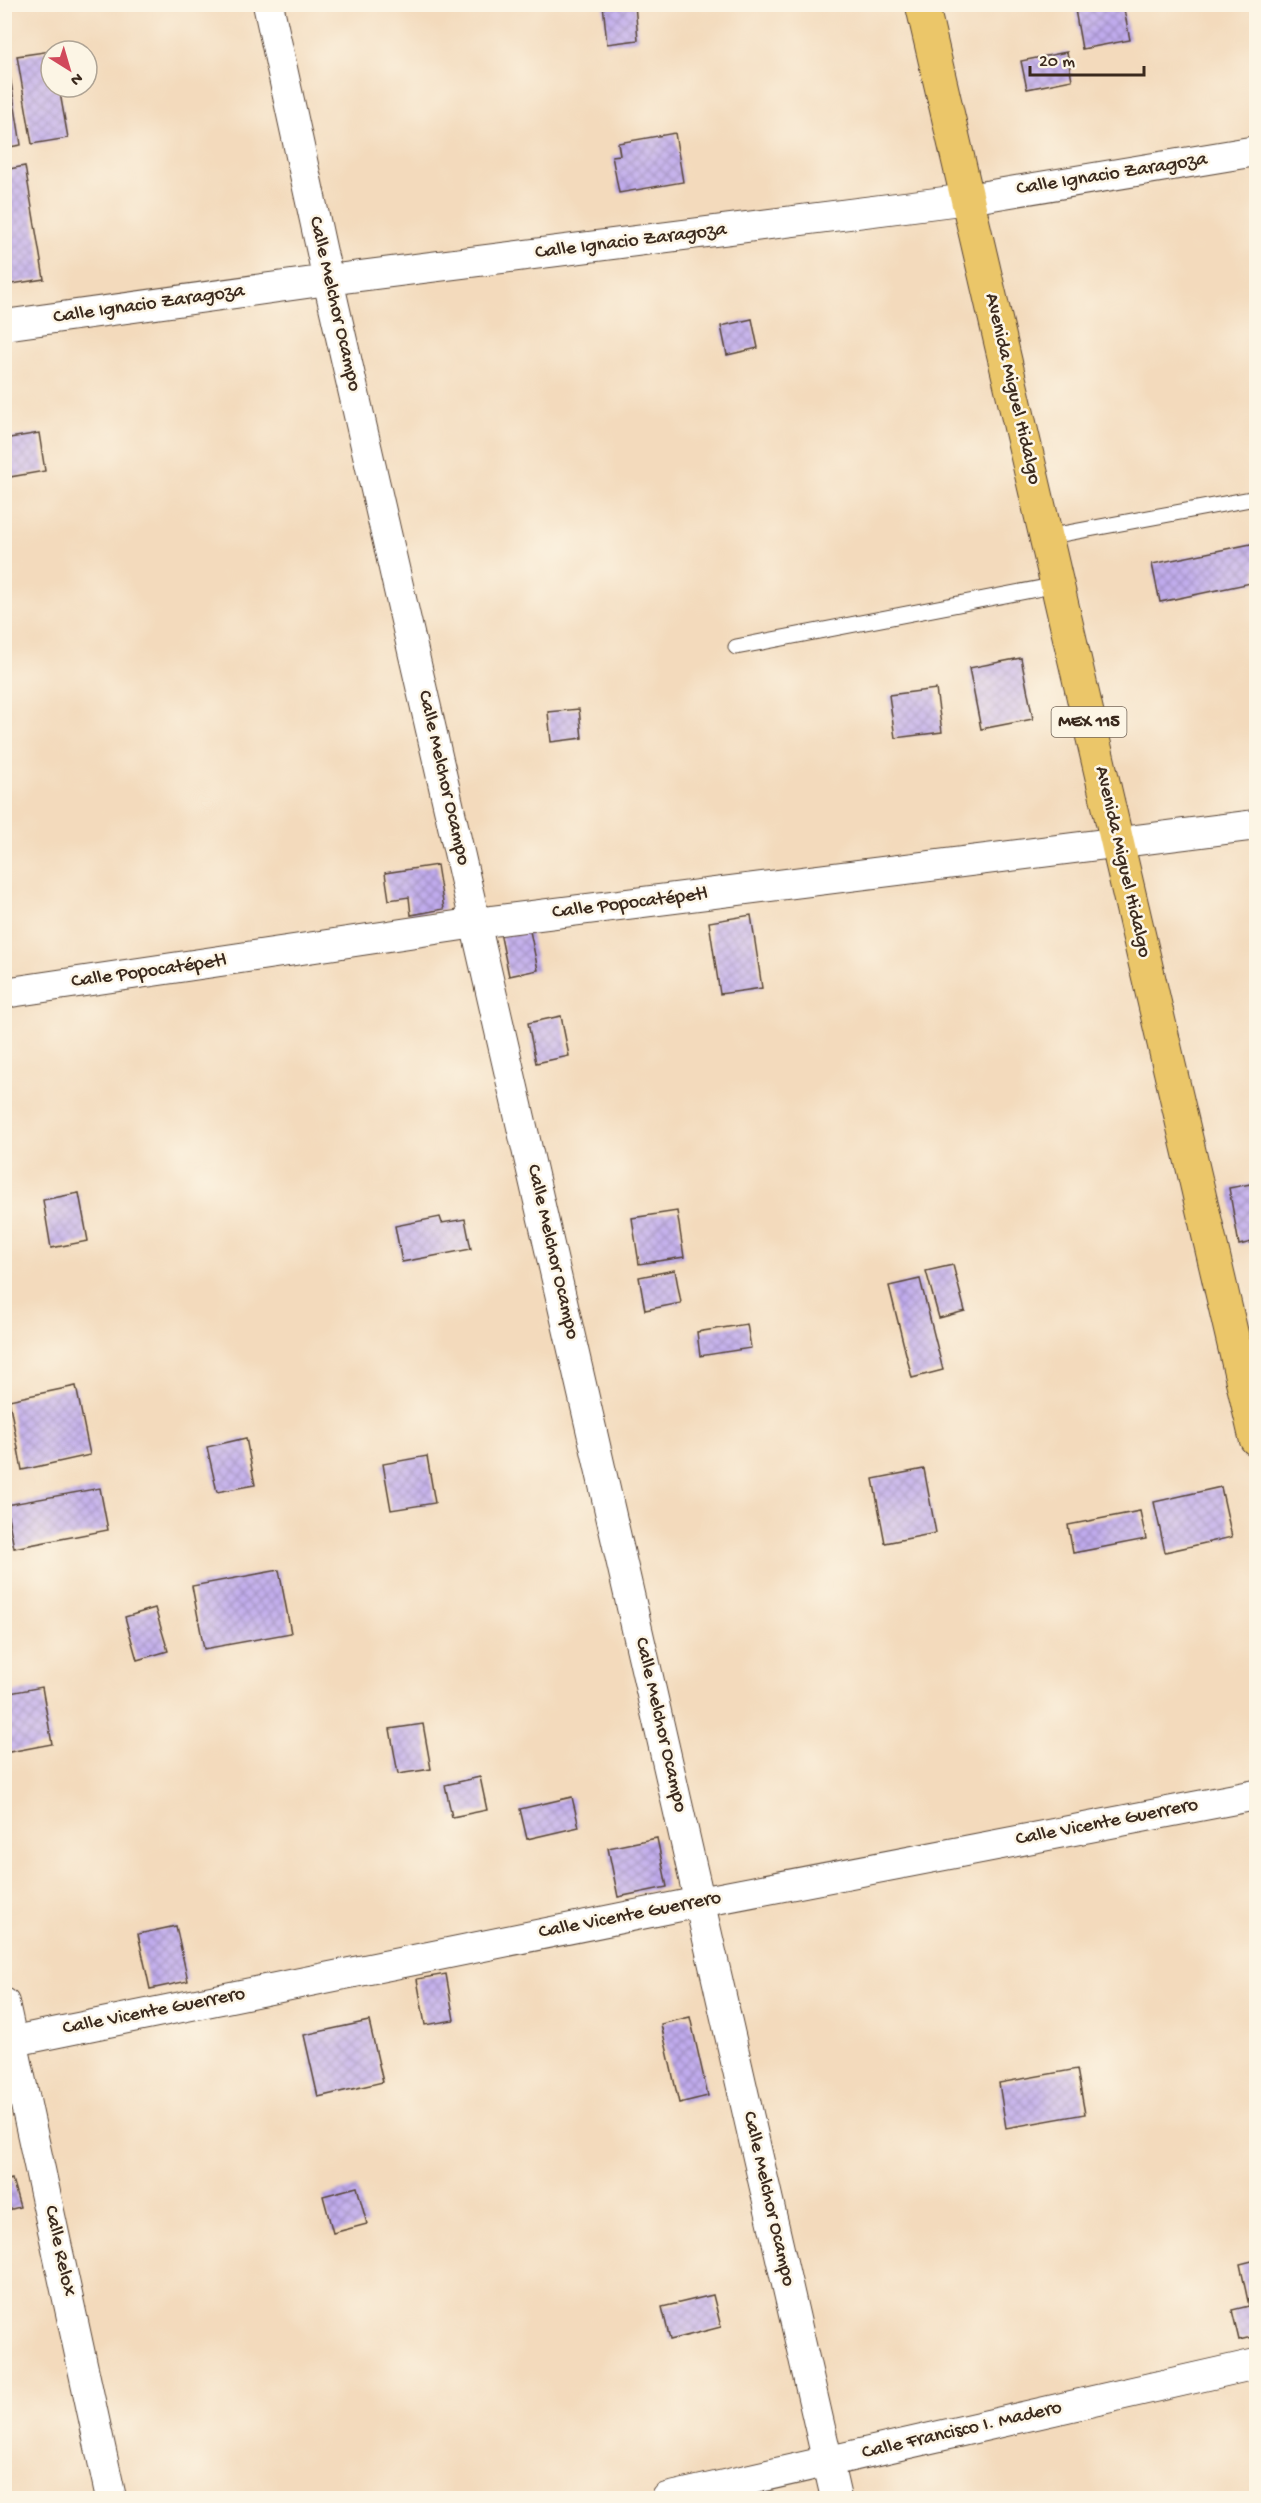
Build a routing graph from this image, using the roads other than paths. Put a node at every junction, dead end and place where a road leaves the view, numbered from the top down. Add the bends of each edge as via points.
1 (268, 4) edge
2 (922, 4) edge
3 (1257, 151) edge
4 (968, 199) junction
5 (328, 280) junction
6 (4, 325) edge
7 (1257, 498) edge
8 (1046, 537) junction
9 (1058, 585) junction
10 (736, 647) dead end
11 (1257, 825) edge
12 (1118, 843) junction
13 (476, 923) junction
14 (4, 993) edge
15 (1257, 1439) edge
16 (1257, 1795) edge
17 (700, 1902) junction
18 (4, 2003) edge
19 (9, 2041) edge
20 (1257, 2364) edge
21 (827, 2461) junction
22 (111, 2499) edge
23 (667, 2499) edge
24 (836, 2499) edge

1 - 5 street, Calle Melchor Ocampo
2 - 4 main road, Avenida Miguel Hidalgo / MEX 115
3 - 4 street, Calle Ignacio Zaragoza
4 - 5 street, Calle Ignacio Zaragoza
4 - 8 main road, Avenida Miguel Hidalgo / MEX 115
5 - 6 street, Calle Ignacio Zaragoza
5 - 13 street, Calle Melchor Ocampo
7 - 8 lane
8 - 9 main road, Avenida Miguel Hidalgo / MEX 115
9 - 10 lane
9 - 12 main road, Avenida Miguel Hidalgo / MEX 115
11 - 12 street, Calle Popocatépetl
12 - 13 street, Calle Popocatépetl
12 - 15 main road, Avenida Miguel Hidalgo / MEX 115
13 - 14 street, Calle Popocatépetl
13 - 17 street, Calle Melchor Ocampo
16 - 17 street, Calle Vicente Guerrero
17 - 19 street, Calle Vicente Guerrero
17 - 21 street, Calle Melchor Ocampo
18 - 19 street, Calle Relox
19 - 22 street, Calle Relox
20 - 21 street, Calle Francisco I. Madero
21 - 23 street, Calle Francisco I. Madero
21 - 24 street, Calle Melchor Ocampo

